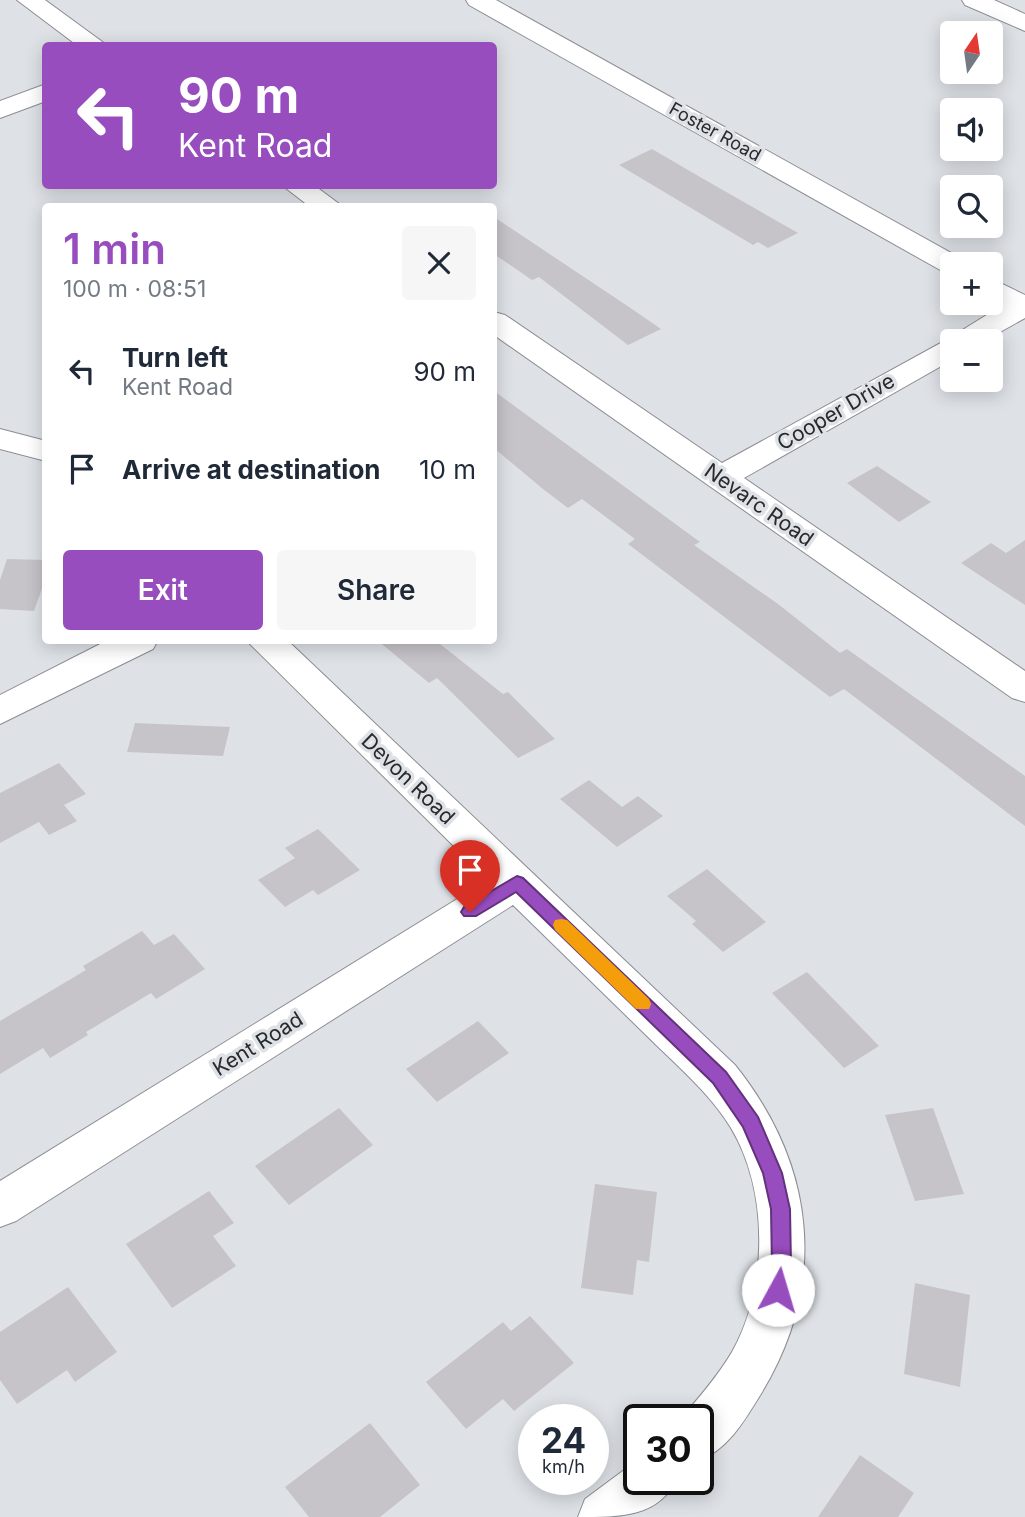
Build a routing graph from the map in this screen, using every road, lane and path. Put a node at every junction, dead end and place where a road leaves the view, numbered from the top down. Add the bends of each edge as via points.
1 (29, 0) edge
2 (478, 0) edge
3 (974, 0) edge
4 (1025, 23) edge
5 (90, 42) edge
6 (42, 94) edge
7 (0, 110) edge
8 (302, 189) edge
9 (324, 203) edge
10 (940, 258) edge
11 (1003, 294) edge
12 (1025, 306) edge
13 (497, 323) edge
14 (984, 329) edge
15 (940, 354) edge
16 (0, 439) edge
17 (42, 451) edge
18 (720, 478) junction
19 (133, 644) edge
20 (268, 644) edge
21 (1025, 689) edge
22 (0, 711) edge
23 (517, 882) junction
24 (0, 1206) edge
25 (714, 1422) edge

1 - 5 street
2 - 10 street, Foster Road
3 - 4 street
6 - 7 street
8 - 9 street
11 - 12 street
12 - 14 street
13 - 18 street, Nevarc Road
15 - 18 street, Cooper Drive
16 - 17 street
18 - 21 street, Nevarc Road
19 - 22 street
20 - 23 street, Devon Road
23 - 24 street, Kent Road
23 - 25 street, Devon Road via 719,1078 751,1122 772,1173 780,1209 782,1266 774,1314 752,1368

